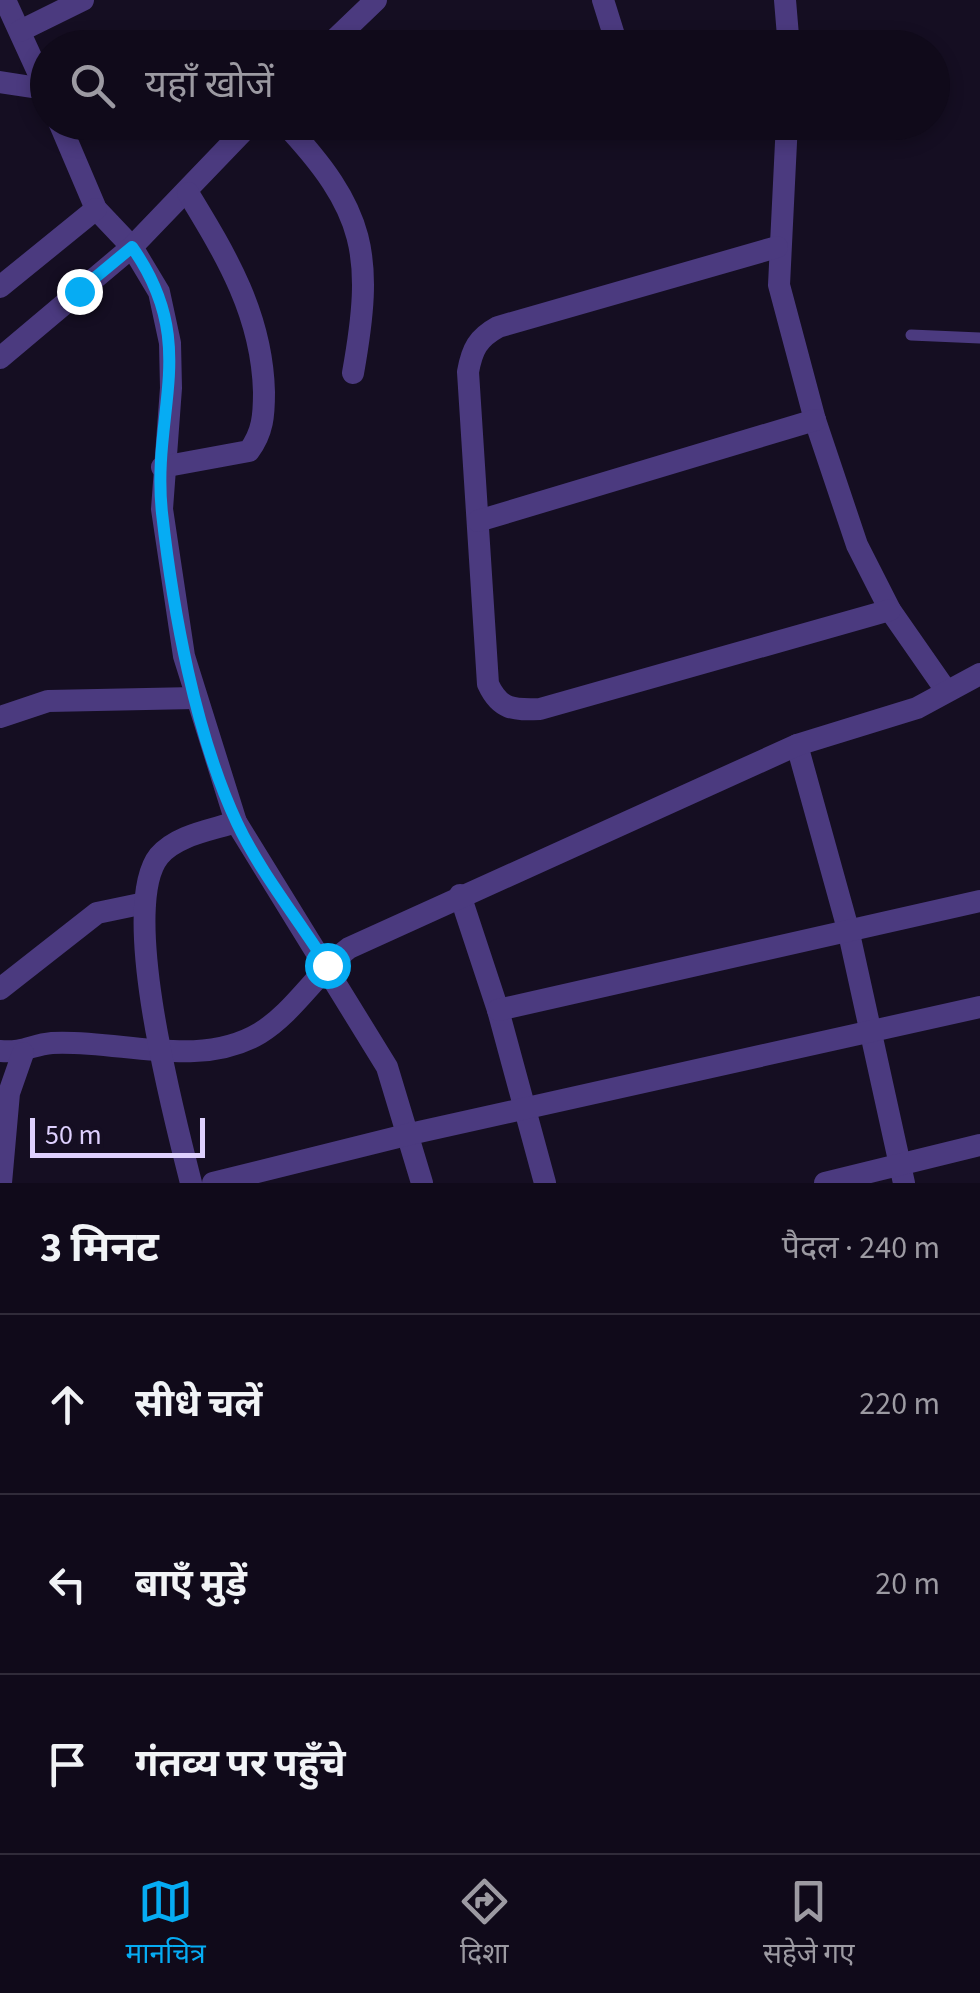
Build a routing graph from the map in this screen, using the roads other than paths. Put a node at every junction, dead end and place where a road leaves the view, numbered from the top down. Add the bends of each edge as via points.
1 (5, 0) edge
2 (83, 0) edge
3 (376, 0) edge
4 (604, 0) edge
5 (785, 0) edge
6 (345, 30) edge
7 (613, 30) edge
8 (788, 30) edge
9 (20, 31) junction
10 (30, 54) edge
11 (0, 82) edge
12 (30, 88) edge
13 (67, 140) edge
14 (236, 140) edge
15 (299, 140) edge
16 (786, 140) edge
17 (188, 193) junction
18 (96, 209) junction
19 (132, 247) junction
20 (778, 247) junction
21 (0, 287) edge
22 (911, 335) dead end
23 (980, 338) edge
24 (0, 358) edge
25 (354, 373) dead end
26 (815, 420) junction
27 (162, 467) junction
28 (478, 522) junction
29 (890, 610) junction
30 (980, 674) edge
31 (945, 689) junction
32 (195, 698) junction
33 (0, 716) edge
34 (797, 746) junction
35 (236, 822) junction
36 (460, 895) junction
37 (980, 901) edge
38 (146, 902) junction
39 (848, 929) junction
40 (327, 965) junction
41 (0, 988) edge
42 (980, 1007) edge
43 (498, 1010) junction
44 (871, 1030) junction
45 (159, 1050) junction
46 (11, 1052) edge
47 (525, 1108) junction
48 (410, 1134) junction
49 (980, 1145) edge
50 (902, 1173) edge
51 (1, 1183) edge
52 (190, 1183) edge
53 (212, 1183) edge
54 (422, 1183) edge
55 (545, 1183) edge
56 (825, 1183) edge

1 - 9 street
2 - 9 street
3 - 6 street
4 - 7 street
5 - 8 street
9 - 10 street
11 - 12 street
13 - 18 street
14 - 17 street
15 - 25 street via 356,224 365,262
16 - 20 street
17 - 19 street
17 - 27 street via 255,318 264,416 250,451
18 - 19 street
18 - 21 street
19 - 24 street
19 - 27 street via 159,292 170,343
20 - 26 street via 779,285
20 - 28 street via 482,336 468,372
22 - 23 lane
26 - 28 street
26 - 29 street via 857,545
27 - 32 street via 162,509
28 - 29 street via 488,684 496,701 511,710 540,709
29 - 31 street
30 - 31 street
31 - 34 street via 917,708
32 - 33 street via 48,701
32 - 35 street
34 - 36 street
34 - 39 street
35 - 38 street via 160,854
35 - 40 street
36 - 40 street
36 - 43 street
37 - 39 street
38 - 41 street via 97,913
38 - 45 street
39 - 43 street
39 - 44 street
40 - 45 street via 284,1015 256,1035 223,1046
40 - 48 street via 386,1067
42 - 44 street
43 - 47 street
44 - 47 street
44 - 50 street
45 - 46 street via 53,1043
45 - 52 street
46 - 51 street
47 - 48 street
47 - 55 street
48 - 53 street
48 - 54 street
49 - 50 street
50 - 56 street

